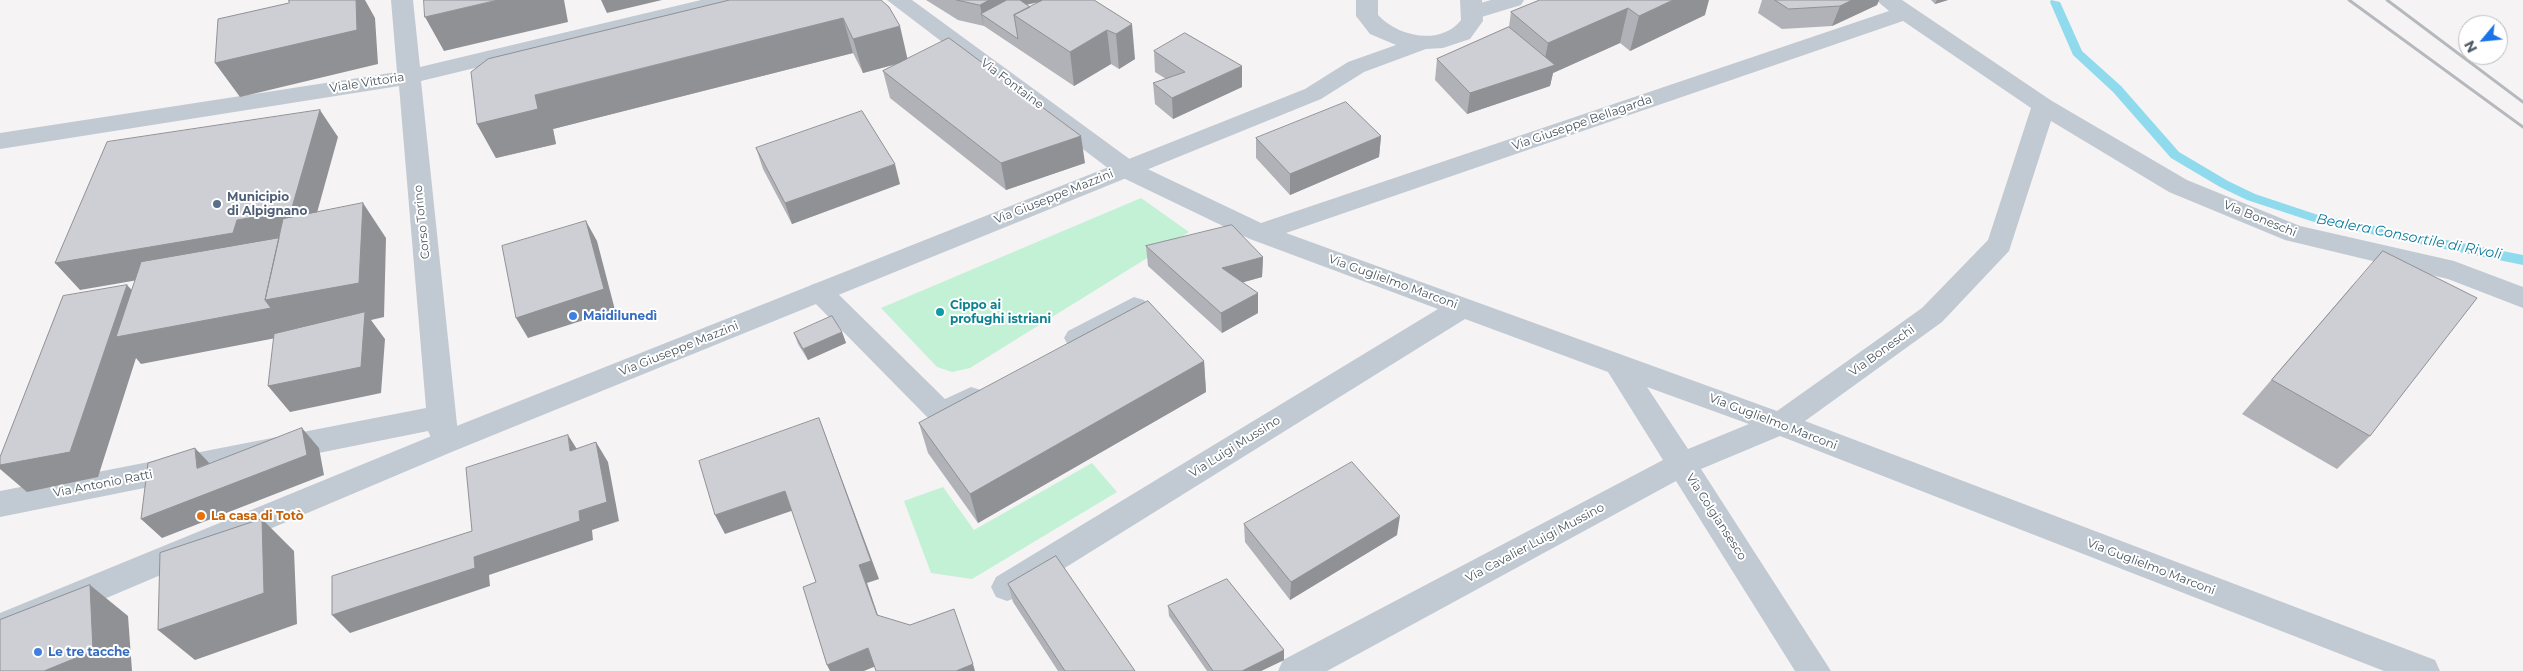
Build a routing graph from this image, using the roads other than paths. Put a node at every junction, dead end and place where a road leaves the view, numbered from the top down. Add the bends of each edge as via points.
1 (402, 0) edge
2 (898, 0) edge
3 (1513, 0) edge
4 (723, 1) edge
5 (1365, 1) edge
6 (1473, 6) edge
7 (1896, 7) edge
8 (1374, 26) junction
9 (1420, 43) junction
10 (1356, 67) junction
11 (409, 77) junction
12 (2044, 106) junction
13 (0, 141) edge
14 (1126, 168) junction
15 (1259, 233) junction
16 (820, 292) junction
17 (2523, 298) edge
18 (1134, 307) edge
19 (1463, 307) junction
20 (1059, 349) edge
21 (1617, 363) junction
22 (992, 386) edge
23 (1780, 424) junction
24 (442, 430) junction
25 (1682, 464) junction
26 (0, 504) edge
27 (1007, 587) edge
28 (0, 628) edge
29 (1295, 671) edge
30 (1814, 671) edge
31 (2422, 671) edge

1 - 11 street, Corso Torino
2 - 14 street, Via Fontaine
3 - 6 street
4 - 11 street, Viale Vittoria
5 - 8 street via 1366,14
6 - 9 street via 1472,22 1463,32 1450,39
7 - 12 street, Via Boneschi
7 - 15 street, Via Giuseppe Bellagarda
8 - 9 street via 1387,35
8 - 10 street
9 - 10 street, Via Giuseppe Mazzini
10 - 14 street, Via Giuseppe Mazzini via 1312,94
11 - 13 street, Viale Vittoria
11 - 24 street, Corso Torino
12 - 17 street, Via Boneschi via 2178,186 2294,234 2454,271
12 - 23 street, Via Boneschi via 2000,244 1932,315
14 - 15 street, Via Guglielmo Marconi
14 - 16 street, Via Giuseppe Mazzini
15 - 19 street, Via Guglielmo Marconi
16 - 22 street via 942,414
16 - 24 street, Via Giuseppe Mazzini
18 - 20 street
19 - 21 street, Via Guglielmo Marconi
19 - 27 street, Via Luigi Mussino
21 - 23 street, Via Guglielmo Marconi
21 - 25 street, Via Colgiansesco
23 - 25 street, Via Cavalier Luigi Mussino
23 - 31 street, Via Guglielmo Marconi
24 - 26 street, Via Antonio Ratti
24 - 28 street, Via Giuseppe Mazzini
25 - 29 street, Via Cavalier Luigi Mussino
25 - 30 street, Via Colgiansesco

